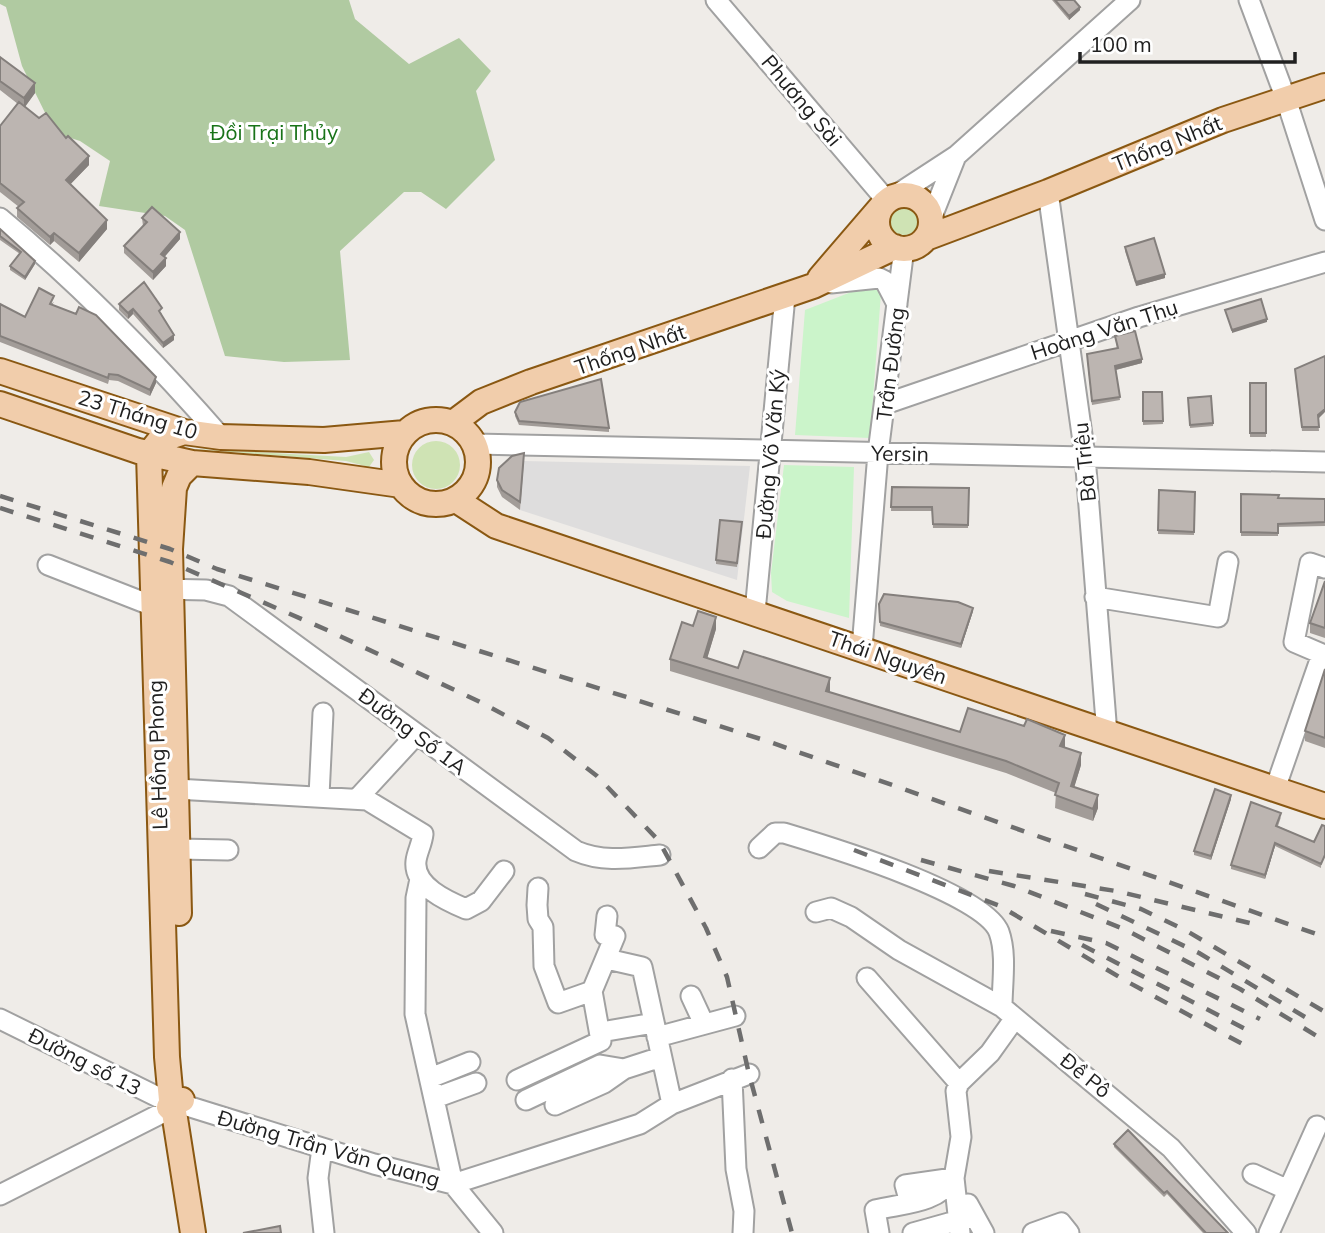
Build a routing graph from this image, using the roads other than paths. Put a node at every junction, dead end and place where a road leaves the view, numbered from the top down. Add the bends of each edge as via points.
1 (716, 0) edge
2 (1130, 0) edge
3 (1249, 0) edge
4 (1325, 86) edge
5 (1286, 100) junction
6 (956, 156) junction
7 (1048, 192) junction
8 (884, 204) junction
9 (0, 218) edge
10 (1325, 220) edge
11 (914, 238) junction
12 (1325, 262) edge
13 (813, 286) junction
14 (785, 296) junction
15 (897, 304) junction
16 (1069, 339) junction
17 (0, 371) edge
18 (0, 404) edge
19 (885, 404) junction
20 (453, 423) junction
21 (184, 432) junction
22 (405, 433) junction
23 (220, 437) junction
24 (475, 444) junction
25 (771, 452) junction
26 (878, 453) junction
27 (149, 454) junction
28 (1085, 456) junction
29 (1325, 462) edge
30 (192, 463) junction
31 (401, 485) junction
32 (456, 500) junction
33 (1228, 562) dead end
34 (48, 565) dead end
35 (1325, 568) edge
36 (159, 595) junction
37 (1096, 597) junction
38 (755, 612) junction
39 (863, 648) junction
40 (323, 713) dead end
41 (1107, 734) junction
42 (416, 735) junction
43 (176, 789) junction
44 (1275, 789) junction
45 (319, 796) junction
46 (357, 799) junction
47 (1325, 806) edge
48 (759, 848) dead end
49 (178, 849) junction
50 (228, 850) dead end
51 (660, 855) dead end
52 (504, 871) dead end
53 (420, 880) junction
54 (538, 888) dead end
55 (816, 912) dead end
56 (607, 916) dead end
57 (607, 959) junction
58 (867, 978) dead end
59 (592, 990) junction
60 (691, 996) dead end
61 (1009, 1012) junction
62 (734, 1016) dead end
63 (0, 1019) edge
64 (704, 1024) junction
65 (655, 1030) junction
66 (601, 1032) junction
67 (661, 1057) junction
68 (470, 1062) dead end
69 (624, 1069) junction
70 (430, 1078) junction
71 (517, 1080) dead end
72 (476, 1083) dead end
73 (959, 1083) junction
74 (435, 1098) junction
75 (526, 1100) dead end
76 (672, 1104) junction
77 (555, 1105) dead end
78 (176, 1106) junction
79 (1317, 1126) dead end
80 (321, 1148) junction
81 (1253, 1174) dead end
82 (954, 1178) junction
83 (453, 1184) junction
84 (1288, 1190) junction
85 (0, 1195) edge
86 (969, 1225) edge
87 (193, 1233) edge
88 (204, 1233) edge
89 (324, 1233) edge
90 (493, 1233) edge
91 (743, 1233) edge
92 (879, 1233) edge
93 (913, 1233) edge
94 (1033, 1233) edge
95 (1069, 1233) edge
96 (1246, 1233) edge
97 (1269, 1233) edge

1 - 8 street, Phương Sài
2 - 6 street
3 - 5 street
4 - 5 main road, Thống Nhất
5 - 7 main road, Thống Nhất via 1223,120
5 - 10 street
6 - 8 street
6 - 11 street, Trần Đường
7 - 11 main road, Thống Nhất via 973,222
7 - 16 street, Bà Triệu
8 - 11 main road via 878,230
8 - 11 main road via 899,196 925,205
8 - 13 main road, Thống Nhất
9 - 23 street via 151,357
11 - 13 main road, Thống Nhất
11 - 15 street, Trần Đường
12 - 16 street, Hoàng Văn Thụ
13 - 14 main road, Thống Nhất
13 - 15 street via 879,278
14 - 20 main road, Thống Nhất via 531,382 481,402
14 - 25 street, Đường Võ Văn Ký
15 - 19 street, Trần Đường
16 - 19 street, Hoàng Văn Thụ
16 - 28 street, Bà Triệu
17 - 21 main road, 23 Tháng 10
18 - 27 main road, 23 Tháng 10
19 - 26 street, Trần Đường
20 - 22 main road via 433,420
20 - 24 main road
21 - 23 main road, 23 Tháng 10
21 - 27 main road via 160,440
22 - 23 main road, 23 Tháng 10 via 324,440
22 - 31 main road via 394,461
24 - 25 street, Yersin
24 - 32 main road via 478,472 470,488
25 - 26 street, Yersin
25 - 38 street, Đường Võ Văn Ký
26 - 28 street, Yersin
26 - 39 street, Trần Đường
27 - 30 main road, 23 Tháng 10
27 - 36 main road, Lê Hồng Phong
28 - 29 street, Yersin
28 - 37 street, Bà Triệu
30 - 31 main road, 23 Tháng 10
30 - 36 main road, Lê Hồng Phong via 174,488
31 - 32 main road via 428,504
32 - 38 main road, Thái Nguyên via 496,526
33 - 37 street via 1218,617
34 - 36 street, Đường Số 1A
35 - 44 street via 1310,563 1294,642 1322,654
36 - 42 street, Đường Số 1A via 206,590 229,596
36 - 43 main road, Lê Hồng Phong
36 - 78 main road, Lê Hồng Phong via 167,1043
37 - 41 street, Bà Triệu
38 - 39 main road, Thái Nguyên
39 - 41 main road, Thái Nguyên
40 - 45 street
41 - 44 main road, Thái Nguyên
42 - 46 street
42 - 51 street, Đường Số 1A via 576,851 612,860
43 - 45 street
43 - 49 main road, Lê Hồng Phong
44 - 47 main road, Thái Nguyên
45 - 46 street
46 - 53 street via 386,809 423,834 416,859
48 - 61 street via 775,834 785,833 938,888 977,908 991,919 1000,938
49 - 50 street
49 - 78 main road, Lê Hồng Phong
52 - 53 street via 481,901 466,909
53 - 70 street via 416,892 415,1014
54 - 59 street via 544,965 558,1003
55 - 61 street, Đề Pô via 831,908 843,912 899,950
56 - 57 street via 605,935 615,936
57 - 59 street
57 - 65 street via 642,967
58 - 73 street
59 - 66 street
60 - 64 street
61 - 73 street via 990,1053
61 - 96 street, Đề Pô via 1171,1148
62 - 64 street
63 - 78 street, Đường số 13
64 - 65 street
65 - 66 street
65 - 67 street
66 - 71 street via 601,1041
67 - 69 street
67 - 76 street
68 - 70 street
69 - 75 street via 600,1065
69 - 77 street
70 - 74 street
72 - 74 street
73 - 82 street via 954,1099 961,1137
74 - 83 street
76 - 83 street, Đường Trần Văn Quang via 640,1125
76 - 91 street, Đường Trần Văn Quang via 740,1077 736,1169
78 - 80 street, Đường Trần Văn Quang
78 - 85 street
78 - 87 main road, Lê Hồng Phong
78 - 88 main road, Lê Hồng Phong
79 - 84 street
80 - 83 street, Đường Trần Văn Quang
80 - 89 street via 318,1178
81 - 84 street
82 - 86 street
82 - 92 street via 933,1198 875,1210
83 - 90 street
84 - 97 street
86 - 93 street
94 - 95 street via 1061,1223

